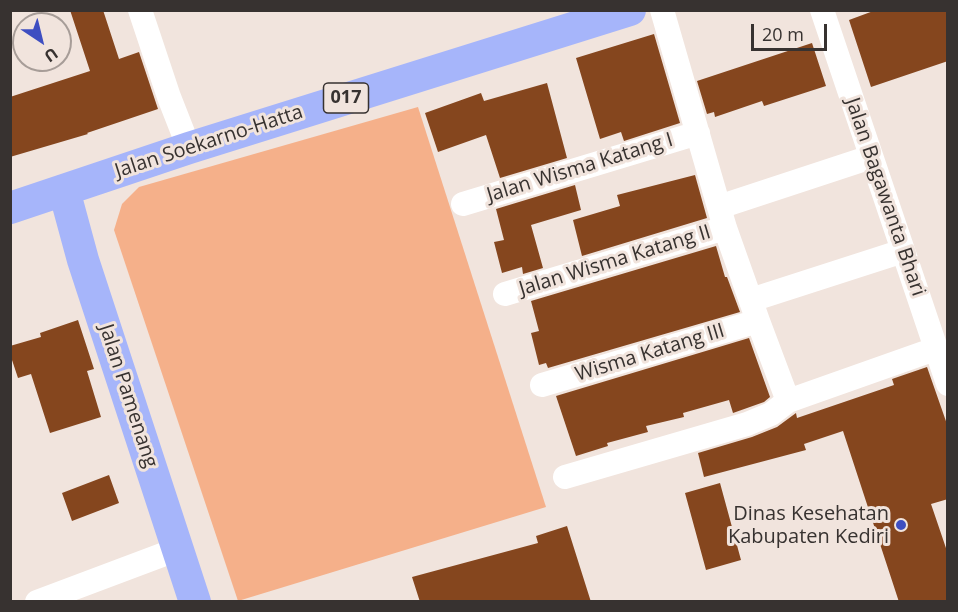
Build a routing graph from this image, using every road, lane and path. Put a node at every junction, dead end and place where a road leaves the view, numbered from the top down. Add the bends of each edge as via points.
1 (140, 10) edge
2 (662, 10) edge
3 (822, 10) edge
4 (619, 12) edge
5 (698, 133) junction
6 (189, 148) junction
7 (871, 157) junction
8 (64, 190) junction
9 (463, 204) dead end
10 (10, 208) edge
11 (722, 218) junction
12 (903, 251) junction
13 (505, 294) dead end
14 (754, 311) junction
15 (935, 348) junction
16 (948, 384) edge
17 (542, 386) dead end
18 (788, 400) junction
19 (565, 477) dead end
20 (178, 549) junction
21 (37, 602) edge
22 (195, 602) edge

1 - 6 street
2 - 5 street
3 - 7 street, Jalan Bagawanta Bhari
4 - 6 main road, Jalan Soekarno-Hatta / 017
5 - 9 street, Jalan Wisma Katang I
5 - 11 street
6 - 8 main road, Jalan Soekarno-Hatta / 017
7 - 11 street, Jalan Wisma Katang II
7 - 12 street, Jalan Bagawanta Bhari
8 - 10 main road, 017
8 - 20 main road, Jalan Pamenang via 83,260
11 - 13 street, Jalan Wisma Katang II
11 - 14 street
12 - 14 street, Wisma Katang III
12 - 15 street, Jalan Bagawanta Bhari
14 - 17 street, Wisma Katang III
14 - 18 street
15 - 16 street, Jalan Bagawanta Bhari
15 - 18 street
18 - 19 street via 771,414 747,424
20 - 21 street
20 - 22 main road, Jalan Pamenang

